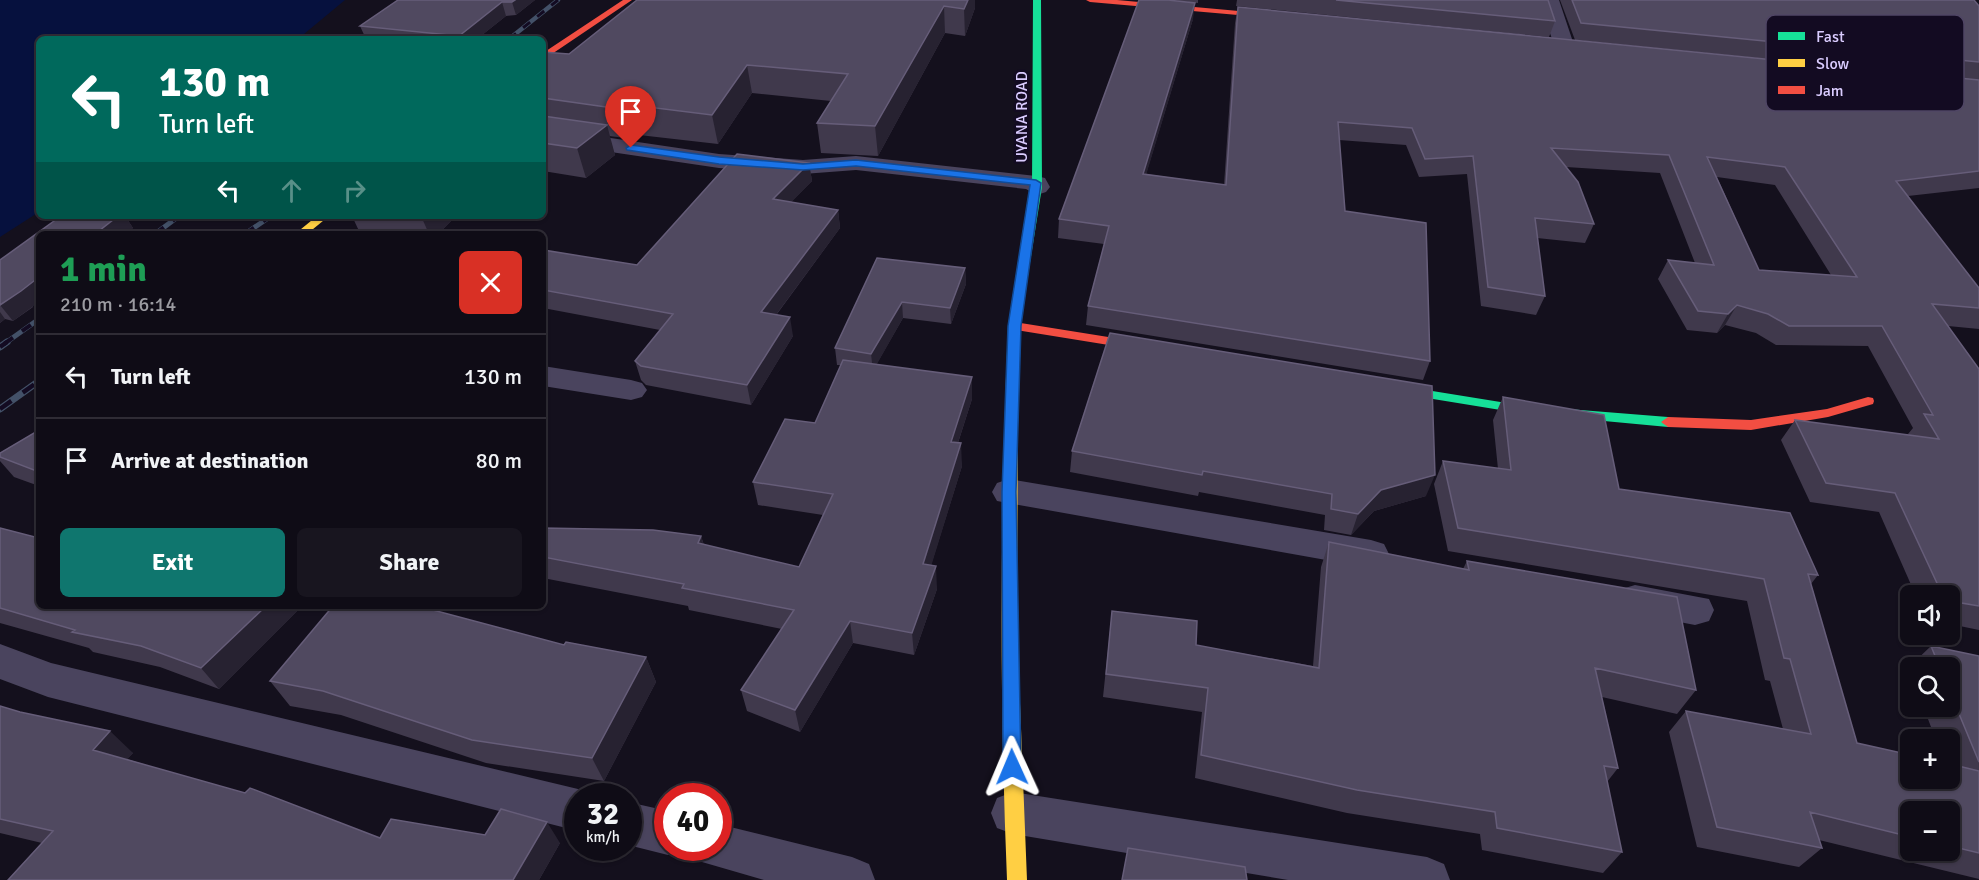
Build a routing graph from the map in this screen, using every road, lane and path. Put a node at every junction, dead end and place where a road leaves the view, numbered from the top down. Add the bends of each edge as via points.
1 (628, 0) edge
2 (1037, 0) edge
3 (1090, 0) edge
4 (1549, 0) edge
5 (1301, 19) edge
6 (1565, 48) edge
7 (546, 55) edge
8 (546, 135) edge
9 (1037, 187) junction
10 (320, 219) edge
11 (304, 231) edge
12 (1014, 326) junction
13 (1167, 351) edge
14 (546, 376) edge
15 (1378, 386) edge
16 (631, 390) dead end
17 (1868, 401) dead end
18 (1009, 492) junction
19 (1404, 560) edge
20 (1602, 594) edge
21 (1695, 610) dead end
22 (0, 661) edge
23 (564, 807) edge
24 (1013, 813) junction
25 (732, 850) edge
26 (852, 880) edge
27 (1017, 880) edge
28 (1427, 880) edge

1 - 7 street
2 - 9 street, UYANA ROAD
3 - 5 street
4 - 6 street
8 - 9 street via 719,160 803,167 856,163 1036,183
9 - 12 street, UYANA ROAD
10 - 11 street
12 - 13 street
12 - 18 street, UYANA ROAD
14 - 16 street
15 - 17 street via 1519,409 1751,425
18 - 19 street
18 - 24 street, UYANA ROAD
20 - 21 street
22 - 23 street via 60,682
24 - 27 street, UYANA ROAD
24 - 28 street
25 - 26 street

